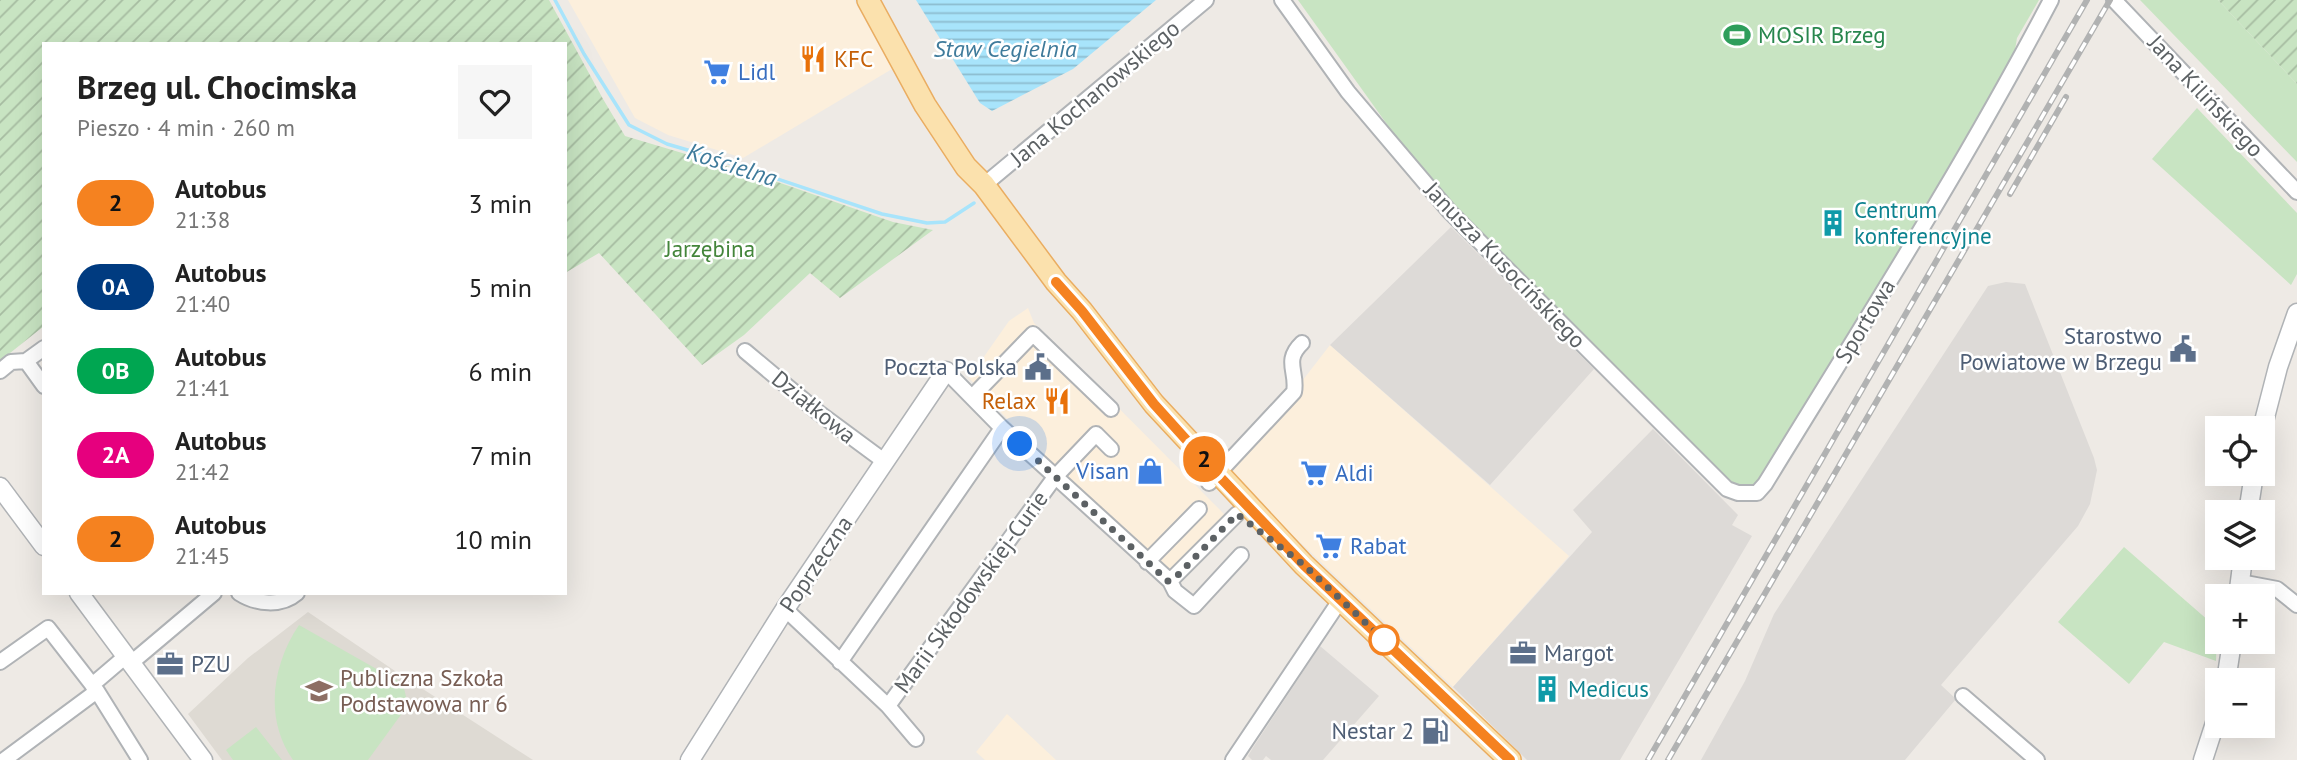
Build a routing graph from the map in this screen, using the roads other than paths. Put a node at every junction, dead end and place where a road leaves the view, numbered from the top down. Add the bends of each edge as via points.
1 (868, 0) edge
2 (1206, 0) edge
3 (1282, 0) edge
4 (2051, 0) edge
5 (2114, 0) edge
6 (984, 185) junction
7 (2297, 192) edge
8 (2297, 313) edge
9 (1302, 342) dead end
10 (42, 349) edge
11 (745, 351) dead end
12 (26, 361) junction
13 (0, 370) edge
14 (946, 371) joint
15 (42, 383) edge
16 (972, 397) junction
17 (1111, 409) dead end
18 (2265, 416) edge
19 (1002, 428) junction
20 (1111, 449) dead end
21 (884, 461) junction
22 (1055, 477) junction
23 (1213, 479) junction
24 (0, 487) edge
25 (1757, 493) joint
26 (1199, 509) dead end
27 (1237, 514) junction
28 (42, 543) edge
29 (1241, 555) dead end
30 (1147, 562) junction
31 (1304, 565) junction
32 (1170, 581) junction
33 (2275, 589) edge
34 (80, 595) edge
35 (243, 595) edge
36 (294, 595) edge
37 (205, 596) edge
38 (1340, 599) junction
39 (2297, 604) edge
40 (785, 610) junction
41 (129, 660) junction
42 (0, 662) edge
43 (840, 662) junction
44 (94, 688) junction
45 (1963, 696) dead end
46 (888, 706) junction
47 (2210, 738) edge
48 (916, 739) dead end
49 (4, 760) edge
50 (140, 760) edge
51 (203, 760) edge
52 (690, 760) edge
53 (1233, 760) edge
54 (1510, 760) edge
55 (2037, 760) edge
56 (2203, 760) edge

1 - 6 main road via 906,68 975,161
2 - 6 street, Jana Kochanowskiego
3 - 25 street, Janusza Kusocińskiego via 1348,92 1449,211 1727,489
4 - 25 street, Sportowa via 1947,188
5 - 7 street, Jana Kilińskiego
6 - 23 main road via 1056,282 1127,391
8 - 18 street
9 - 23 street via 1294,351 1291,366 1294,392
10 - 12 street
11 - 21 street, Działkowa
12 - 13 street via 10,362
12 - 15 street
14 - 16 street
14 - 21 street, Poprzeczna
16 - 17 street via 1033,334
16 - 19 street
19 - 22 street
19 - 43 street
20 - 22 street via 1096,434
21 - 40 street, Poprzeczna
22 - 30 street, Marii Skłodowskiej-Curie
22 - 46 street, Marii Skłodowskiej-Curie
23 - 27 main road
23 - 31 main road
24 - 28 street
26 - 30 street
27 - 31 main road
27 - 32 street
29 - 32 street, Marii Skłodowskiej-Curie via 1194,606
30 - 32 street, Marii Skłodowskiej-Curie
31 - 38 main road
33 - 39 street
34 - 41 street
35 - 36 street via 272,603
37 - 41 street
38 - 53 street
38 - 54 main road
40 - 43 street
40 - 52 street, Poprzeczna
41 - 44 street
41 - 51 street
42 - 44 street via 48,628
43 - 46 street
44 - 49 street
44 - 50 street
45 - 55 street
46 - 48 street
47 - 56 street

